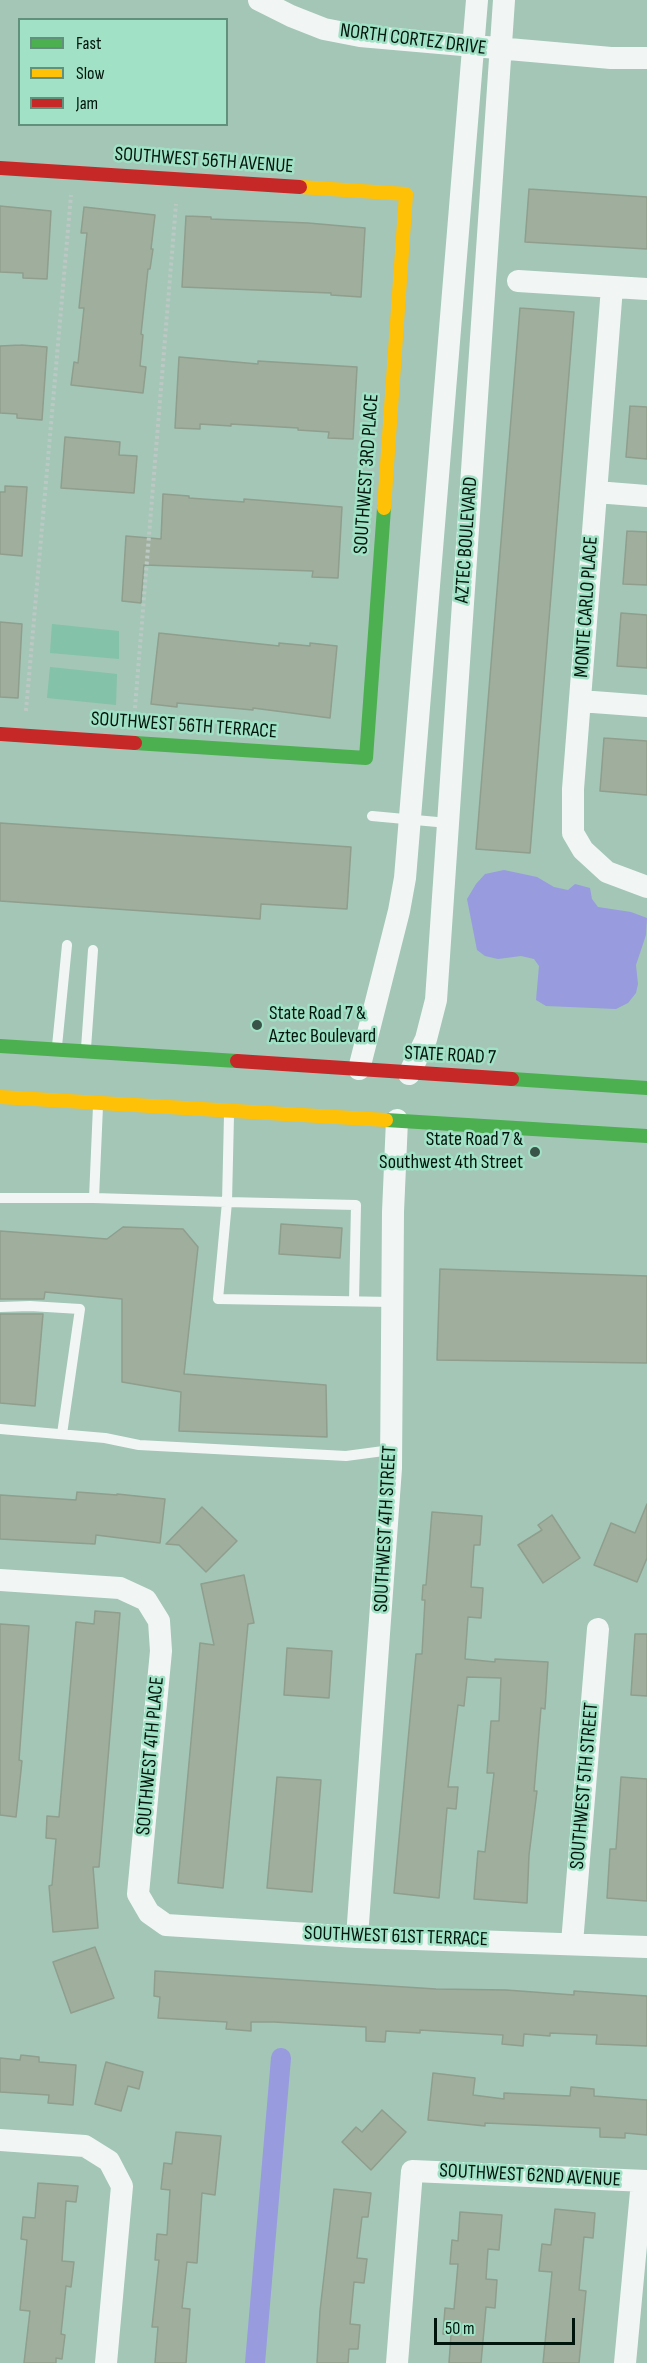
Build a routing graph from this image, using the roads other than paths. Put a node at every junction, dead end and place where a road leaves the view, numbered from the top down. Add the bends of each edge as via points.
1 (259, 0) edge
2 (477, 0) edge
3 (504, 0) edge
4 (473, 47) junction
5 (501, 50) junction
6 (647, 58) edge
7 (0, 168) edge
8 (406, 194) joint
9 (461, 199) junction
10 (490, 199) junction
11 (518, 281) dead end
12 (612, 287) junction
13 (647, 289) edge
14 (596, 492) junction
15 (647, 496) edge
16 (580, 701) junction
17 (647, 706) edge
18 (0, 734) edge
19 (366, 758) joint
20 (372, 816) dead end
21 (410, 820) junction
22 (448, 824) junction
23 (647, 887) edge
24 (68, 945) dead end
25 (93, 950) dead end
26 (0, 1046) edge
27 (56, 1050) junction
28 (86, 1052) junction
29 (359, 1069) junction
30 (482, 1077) junction
31 (400, 1081) junction
32 (645, 1085) edge
33 (436, 1090) dead end
34 (0, 1097) edge
35 (99, 1102) junction
36 (349, 1105) dead end
37 (229, 1110) junction
38 (403, 1114) junction
39 (304, 1115) junction
40 (647, 1136) edge
41 (0, 1198) edge
42 (94, 1198) junction
43 (227, 1202) junction
44 (354, 1301) junction
45 (392, 1302) junction
46 (0, 1307) edge
47 (0, 1429) edge
48 (62, 1434) junction
49 (391, 1450) junction
50 (0, 1580) edge
51 (598, 1629) dead end
52 (149, 1913) joint
53 (357, 1937) junction
54 (572, 1943) junction
55 (647, 1947) edge
56 (0, 2140) edge
57 (644, 2181) edge
58 (106, 2363) edge
59 (397, 2363) edge
60 (625, 2363) edge

1 - 4 street, NORTH CORTEZ DRIVE via 324,29
2 - 4 street, AZTEC BOULEVARD
3 - 5 street, AZTEC BOULEVARD
4 - 5 street, NORTH CORTEZ DRIVE
4 - 9 street, AZTEC BOULEVARD
5 - 6 street, NORTH CORTEZ DRIVE
5 - 10 street, AZTEC BOULEVARD
7 - 8 main road, SOUTHWEST 56TH AVENUE
8 - 19 main road, SOUTHWEST 3RD PLACE
9 - 10 street
9 - 21 street, AZTEC BOULEVARD
10 - 22 street, AZTEC BOULEVARD
11 - 12 street
12 - 13 street
12 - 14 street, MONTE CARLO PLACE
14 - 15 street
14 - 16 street, MONTE CARLO PLACE
16 - 17 street
16 - 23 street, MONTE CARLO PLACE via 573,834 583,850 607,872
18 - 19 main road, SOUTHWEST 56TH TERRACE
20 - 21 lane
21 - 22 lane
21 - 29 street, AZTEC BOULEVARD via 399,911
22 - 31 street, AZTEC BOULEVARD via 436,1000 426,1039
24 - 27 lane
25 - 28 lane
26 - 27 main road, STATE ROAD 7
27 - 28 main road, STATE ROAD 7
28 - 29 main road, STATE ROAD 7
29 - 31 main road, STATE ROAD 7
30 - 31 main road, STATE ROAD 7
30 - 32 main road, STATE ROAD 7
30 - 33 main road
34 - 35 main road
35 - 37 main road
35 - 42 lane
36 - 39 main road
37 - 39 main road
37 - 43 lane
38 - 39 main road
38 - 40 main road
38 - 45 street, SOUTHWEST 4TH STREET via 393,1212
41 - 42 lane
42 - 43 lane
43 - 44 lane via 356,1205
43 - 44 lane via 218,1299
44 - 45 lane
45 - 49 street, SOUTHWEST 4TH STREET
46 - 48 lane via 80,1309
47 - 48 lane
48 - 49 lane via 139,1445 323,1455
49 - 53 street, SOUTHWEST 4TH STREET
50 - 52 street, SOUTHWEST 4TH PLACE via 120,1588 146,1600 159,1621 161,1651 138,1894
51 - 54 street, SOUTHWEST 5TH STREET
52 - 53 street, SOUTHWEST 61ST TERRACE via 166,1924
53 - 54 street, SOUTHWEST 61ST TERRACE
54 - 55 street, SOUTHWEST 61ST TERRACE
56 - 58 street via 85,2146 109,2161 122,2186
57 - 59 street, SOUTHWEST 62ND AVENUE via 412,2171
57 - 60 street

